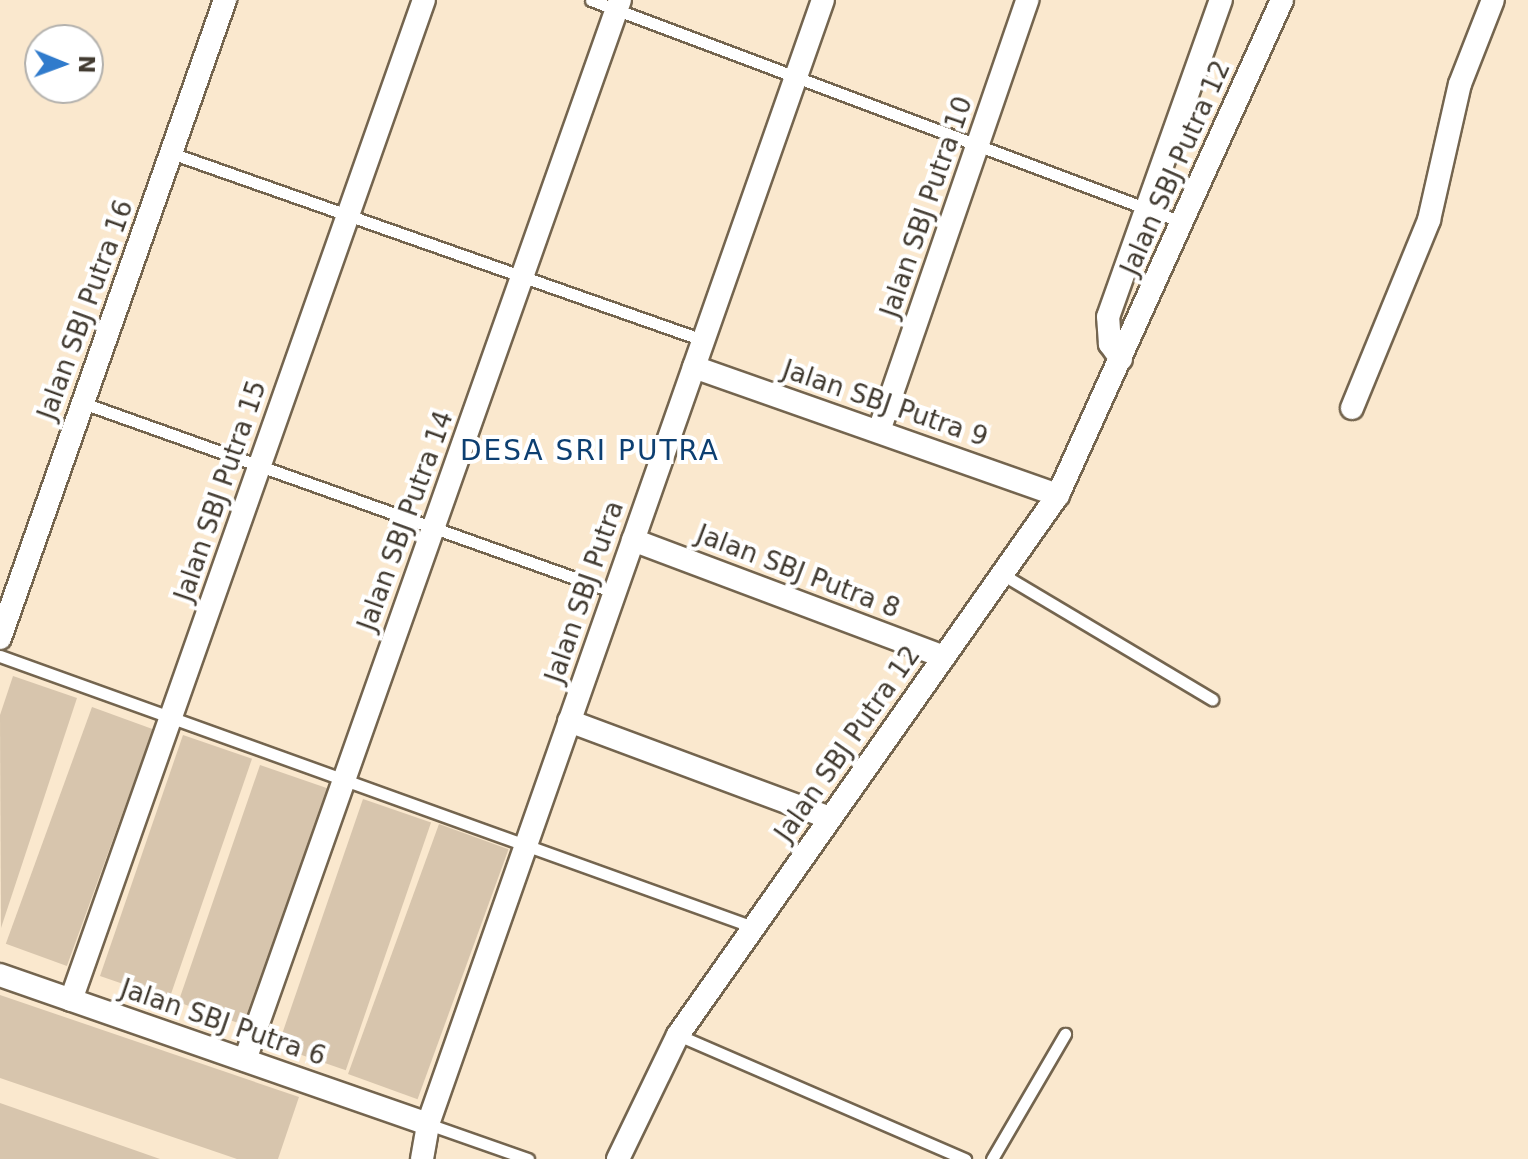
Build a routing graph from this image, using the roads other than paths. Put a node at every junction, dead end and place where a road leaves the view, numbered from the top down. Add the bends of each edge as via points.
1 (225, 0) edge
2 (424, 0) edge
3 (591, 0) edge
4 (823, 0) edge
5 (1027, 0) edge
6 (1221, 0) edge
7 (1282, 0) edge
8 (1493, 0) edge
9 (619, 4) edge
10 (796, 76) junction
11 (978, 144) junction
12 (171, 153) junction
13 (1145, 207) junction
14 (348, 215) junction
15 (1184, 222) junction
16 (522, 276) junction
17 (703, 340) junction
18 (1121, 359) junction
19 (694, 367) junction
20 (83, 403) junction
21 (1352, 408) dead end
22 (879, 431) junction
23 (260, 466) junction
24 (1058, 495) junction
25 (433, 528) junction
26 (633, 540) junction
27 (1007, 577) junction
28 (614, 592) junction
29 (6, 599) edge
30 (0, 638) edge
31 (0, 656) edge
32 (944, 657) junction
33 (1212, 699) dead end
34 (171, 717) junction
35 (569, 721) junction
36 (344, 780) junction
37 (830, 818) junction
38 (525, 845) junction
39 (753, 927) junction
40 (0, 975) edge
41 (71, 1000) junction
42 (1065, 1034) dead end
43 (678, 1035) junction
44 (245, 1060) junction
45 (428, 1124) junction
46 (422, 1159) edge
47 (528, 1159) edge
48 (618, 1159) edge
49 (965, 1159) edge
50 (992, 1159) edge

1 - 12 street, Jalan SBJ Putra 16
2 - 14 street, Jalan SBJ Putra 15
3 - 9 lane
4 - 10 street, Jalan SBJ Putra
5 - 11 street, Jalan SBJ Putra 10
6 - 13 street, Jalan SBJ Putra 12
7 - 15 street, Jalan SBJ Putra 12
8 - 21 street via 1460,84 1429,220
9 - 10 lane
9 - 16 street, Jalan SBJ Putra 14
10 - 11 lane
10 - 17 street, Jalan SBJ Putra
11 - 13 lane
11 - 22 street, Jalan SBJ Putra 10
12 - 14 lane
12 - 20 street, Jalan SBJ Putra 16
13 - 15 lane
13 - 18 street, Jalan SBJ Putra 12 via 1108,317 1110,344
14 - 16 lane
14 - 23 street, Jalan SBJ Putra 15
15 - 18 street, Jalan SBJ Putra 12
16 - 17 lane
16 - 25 street, Jalan SBJ Putra 14
17 - 19 street, Jalan SBJ Putra
18 - 24 street, Jalan SBJ Putra 12
19 - 22 street, Jalan SBJ Putra 9
19 - 26 street, Jalan SBJ Putra
20 - 23 lane
20 - 29 street, Jalan SBJ Putra 16
22 - 24 street, Jalan SBJ Putra 9
23 - 25 lane
23 - 34 street, Jalan SBJ Putra 15
24 - 27 street, Jalan SBJ Putra 12
25 - 28 lane
25 - 36 street, Jalan SBJ Putra 14
26 - 28 street, Jalan SBJ Putra
26 - 32 street, Jalan SBJ Putra 8
27 - 32 street, Jalan SBJ Putra 12
27 - 33 lane
28 - 35 street, Jalan SBJ Putra
29 - 30 street, Jalan SBJ Putra 16
31 - 34 lane
32 - 37 street, Jalan SBJ Putra 12
34 - 36 lane
34 - 41 street, Jalan SBJ Putra 15
35 - 37 street
35 - 38 street, Jalan SBJ Putra
36 - 38 lane
36 - 44 street, Jalan SBJ Putra 14
37 - 39 street, Jalan SBJ Putra 12
38 - 39 lane
38 - 45 street, Jalan SBJ Putra
39 - 43 street, Jalan SBJ Putra 12
40 - 41 street, Jalan SBJ Putra 6
41 - 44 street, Jalan SBJ Putra 6
42 - 50 lane
43 - 48 street, Jalan SBJ Putra 12
43 - 49 lane
44 - 45 street, Jalan SBJ Putra 6
45 - 46 street, Jalan SBJ Putra
45 - 47 lane

